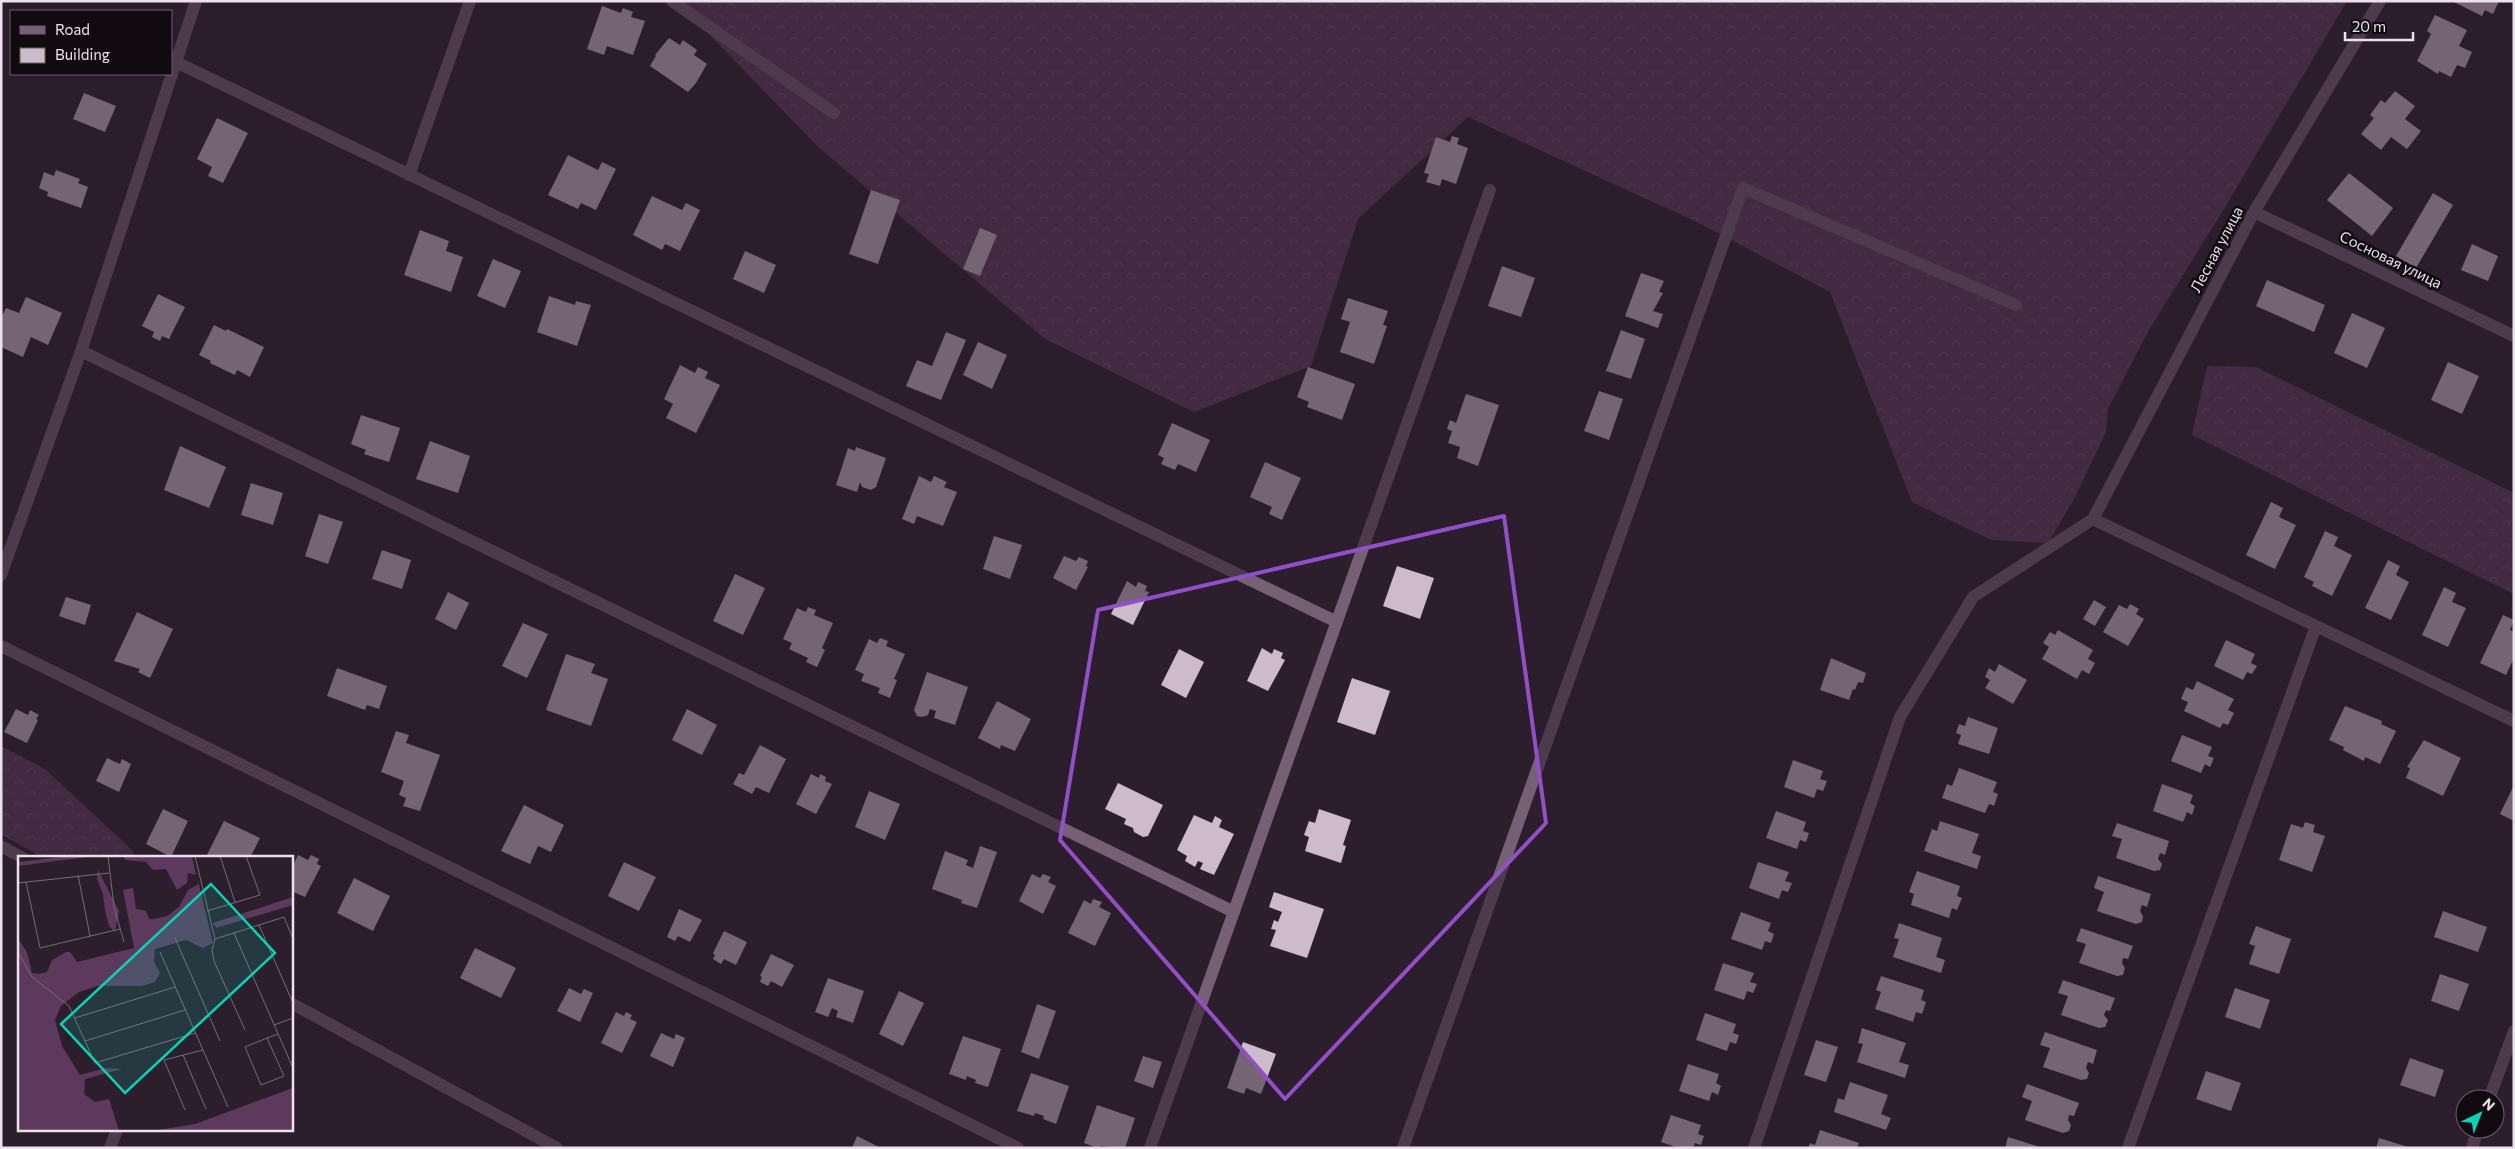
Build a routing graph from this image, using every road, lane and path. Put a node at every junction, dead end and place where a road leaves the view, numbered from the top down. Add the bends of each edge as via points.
1 (196, 1) edge
2 (470, 1) edge
3 (672, 1) edge
4 (2380, 1) edge
5 (176, 62) junction
6 (172, 74) edge
7 (172, 75) edge
8 (834, 113) dead end
9 (409, 175) junction
10 (1490, 190) dead end
11 (2254, 212) junction
12 (2016, 305) dead end
13 (2514, 336) edge
14 (81, 351) junction
15 (2093, 519) junction
16 (1, 575) edge
17 (1337, 622) junction
18 (2316, 626) junction
19 (1, 646) edge
20 (2514, 721) edge
21 (1, 846) edge
22 (20, 856) edge
23 (1234, 912) junction
24 (292, 1004) edge
25 (2514, 1031) edge
26 (2493, 1089) edge
27 (116, 1132) edge
28 (110, 1148) edge
29 (557, 1148) edge
30 (1018, 1148) edge
31 (1150, 1148) edge
32 (1403, 1148) edge
33 (1754, 1148) edge
34 (2128, 1148) edge

1 - 5 street
2 - 9 street
3 - 8 street
4 - 11 street, Лесная улица
5 - 6 street
5 - 9 street
7 - 14 street
9 - 17 street
10 - 17 street
11 - 13 street, Сосновая улица
11 - 15 street, Лесная улица
12 - 32 street via 1743,188
14 - 16 street
14 - 23 street
15 - 18 street
15 - 33 street via 1973,597 1900,717
17 - 23 street
18 - 20 street
18 - 34 street
19 - 30 street
21 - 22 street
23 - 31 street
24 - 29 street
25 - 26 street
27 - 28 street

